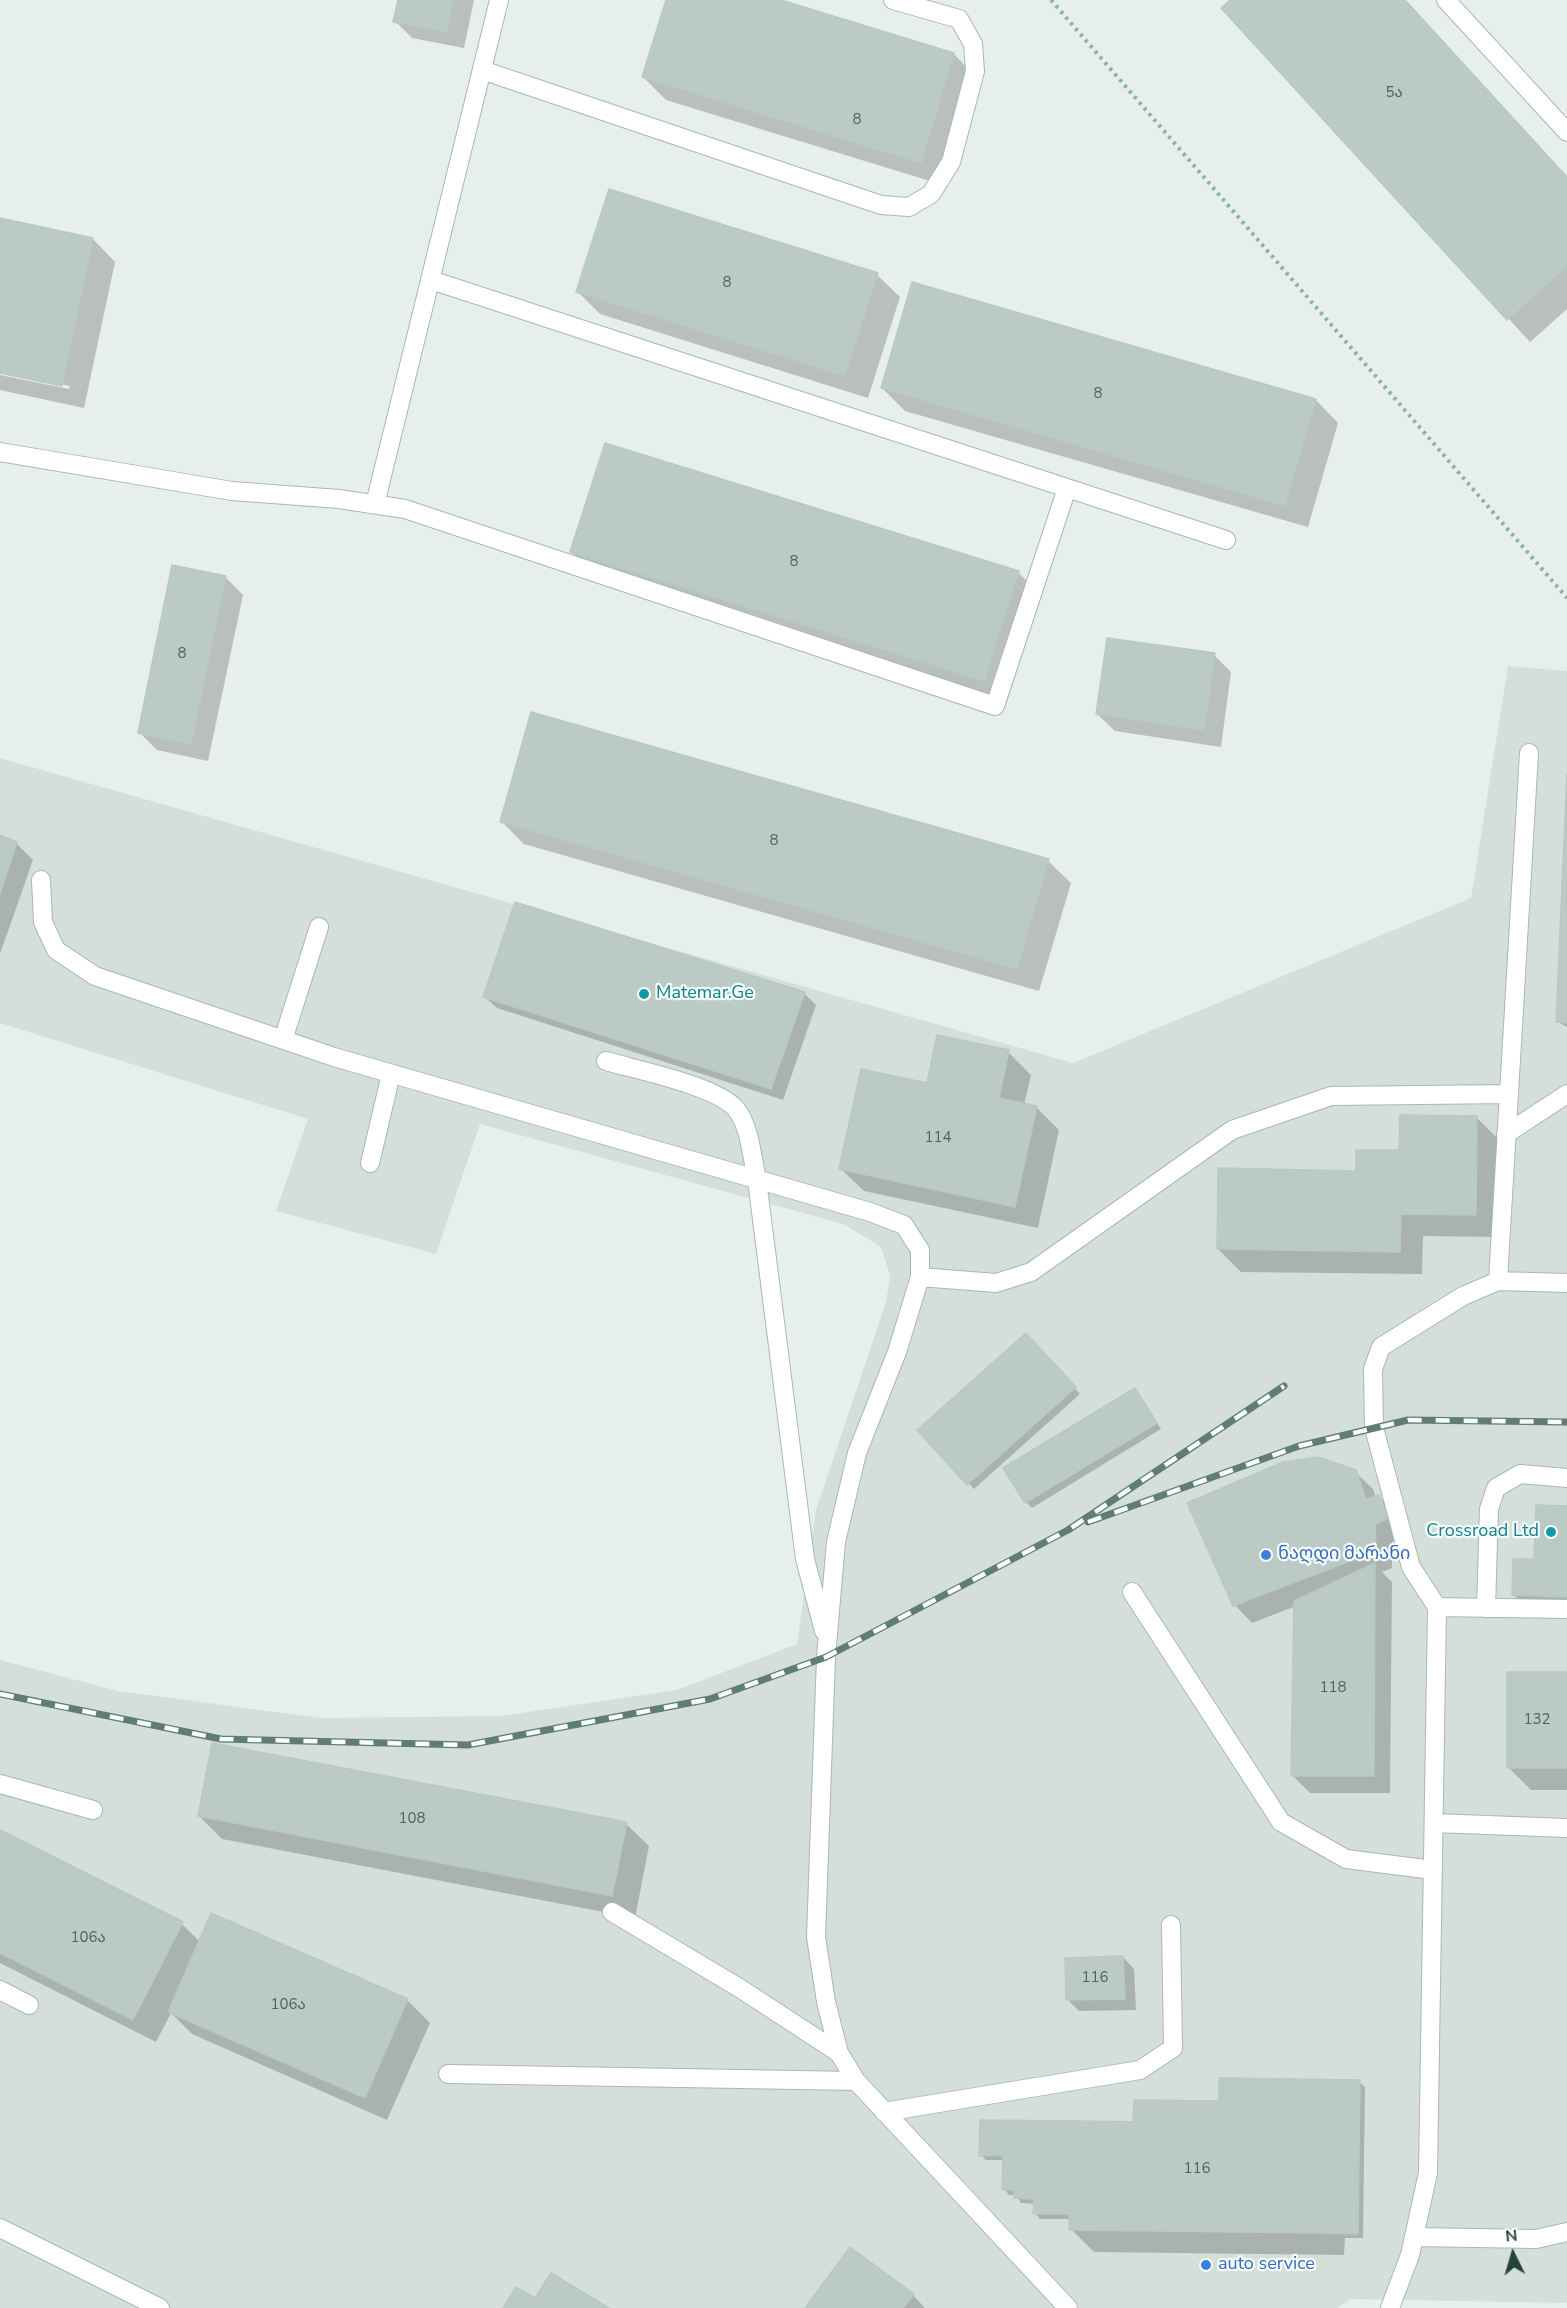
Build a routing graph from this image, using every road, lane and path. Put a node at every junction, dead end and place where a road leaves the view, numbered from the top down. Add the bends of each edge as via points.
1 (499, 0) edge
2 (893, 0) edge
3 (1051, 0) edge
4 (1446, 0) edge
5 (482, 70) junction
6 (1567, 132) edge
7 (430, 280) junction
8 (0, 452) edge
9 (1066, 488) junction
10 (375, 504) junction
11 (1226, 540) dead end
12 (1567, 598) edge
13 (1529, 753) dead end
14 (41, 880) dead end
15 (319, 927) dead end
16 (283, 1040) junction
17 (606, 1061) dead end
18 (391, 1074) junction
19 (1509, 1094) junction
20 (1567, 1094) edge
21 (1506, 1134) junction
22 (370, 1163) dead end
23 (757, 1180) junction
24 (920, 1277) junction
25 (1498, 1281) junction
26 (1567, 1283) edge
27 (1567, 1478) edge
28 (1132, 1592) dead end
29 (1437, 1607) junction
30 (1486, 1608) junction
31 (1567, 1609) edge
32 (828, 1644) junction
33 (0, 1784) edge
34 (93, 1810) dead end
35 (1434, 1823) junction
36 (1567, 1828) edge
37 (1433, 1870) junction
38 (612, 1912) dead end
39 (1171, 1925) dead end
40 (0, 1990) edge
41 (29, 2005) dead end
42 (839, 2053) junction
43 (448, 2074) dead end
44 (856, 2081) junction
45 (884, 2112) junction
46 (0, 2228) edge
47 (1567, 2232) edge
48 (1414, 2237) junction
49 (160, 2308) edge
50 (1068, 2308) edge
51 (1390, 2308) edge

1 - 5 street
2 - 5 street via 959,19 973,44 975,71 951,162 931,194 909,207 881,205
3 - 12 path
4 - 6 street
5 - 7 street
7 - 9 street
7 - 10 street
8 - 10 street via 232,491
9 - 10 street via 995,706 405,509
9 - 11 street
13 - 19 street
14 - 16 street via 43,922 56,950 75,963 95,976
15 - 16 street
16 - 18 street
17 - 23 street via 723,1098 736,1109
18 - 22 street
18 - 23 street
19 - 21 street
19 - 24 street via 1331,1096 1232,1130 1030,1272 996,1283
20 - 21 street
21 - 25 street
23 - 24 street via 904,1225 920,1250
23 - 32 street via 805,1559
24 - 32 street via 897,1352 857,1453 836,1542
25 - 26 street
25 - 29 street via 1463,1296 1382,1347 1373,1369 1374,1428 1411,1567
27 - 30 street via 1520,1474 1497,1488 1489,1509
28 - 37 street via 1281,1822 1346,1859
29 - 30 street
29 - 35 street
30 - 31 street
32 - 42 street via 816,1937
33 - 34 street
35 - 36 street
35 - 37 street
37 - 48 street via 1428,2173
38 - 42 street
39 - 45 street via 1173,2048 1148,2065 1140,2070
40 - 41 street
42 - 44 street
43 - 44 street
44 - 45 street
45 - 50 street
46 - 49 street
47 - 48 street via 1536,2239
48 - 51 street

